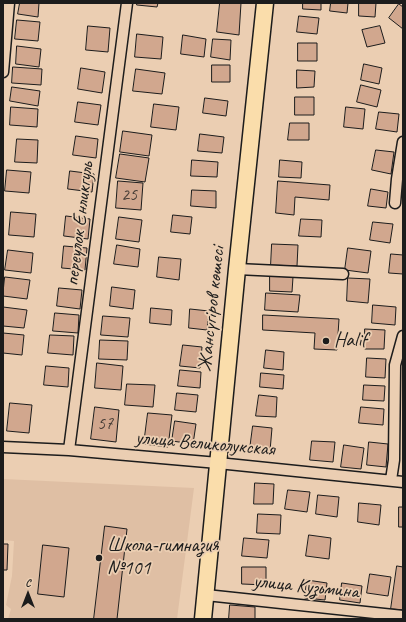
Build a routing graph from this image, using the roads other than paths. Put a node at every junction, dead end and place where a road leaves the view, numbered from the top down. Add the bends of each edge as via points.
1 (9, 3) edge
2 (127, 3) edge
3 (265, 3) edge
4 (3, 72) edge
5 (403, 142) edge
6 (395, 203) dead end
7 (237, 269) junction
8 (343, 274) dead end
9 (403, 336) edge
10 (400, 362) edge
11 (3, 447) edge
12 (69, 450) junction
13 (218, 463) junction
14 (391, 480) junction
15 (403, 482) edge
16 (206, 595) junction
17 (366, 615) edge
18 (403, 616) edge
19 (203, 619) edge

1 - 4 street
2 - 12 street, переулок Енликгуль
3 - 7 main road, Жансүгіров көшесі
5 - 6 street
7 - 8 street
7 - 13 main road, Жансүгіров көшесі
9 - 10 street
10 - 14 street via 394,390 394,460
11 - 12 street, улица Великолукская
12 - 13 street, улица Великолукская
13 - 14 street, улица Великолукская
13 - 16 main road, Жансүгіров көшесі
14 - 15 street, улица Великолукская
16 - 17 street, улица Кузьмина
16 - 19 main road, Жансүгіров көшесі
17 - 18 street, улица Кузьмина

